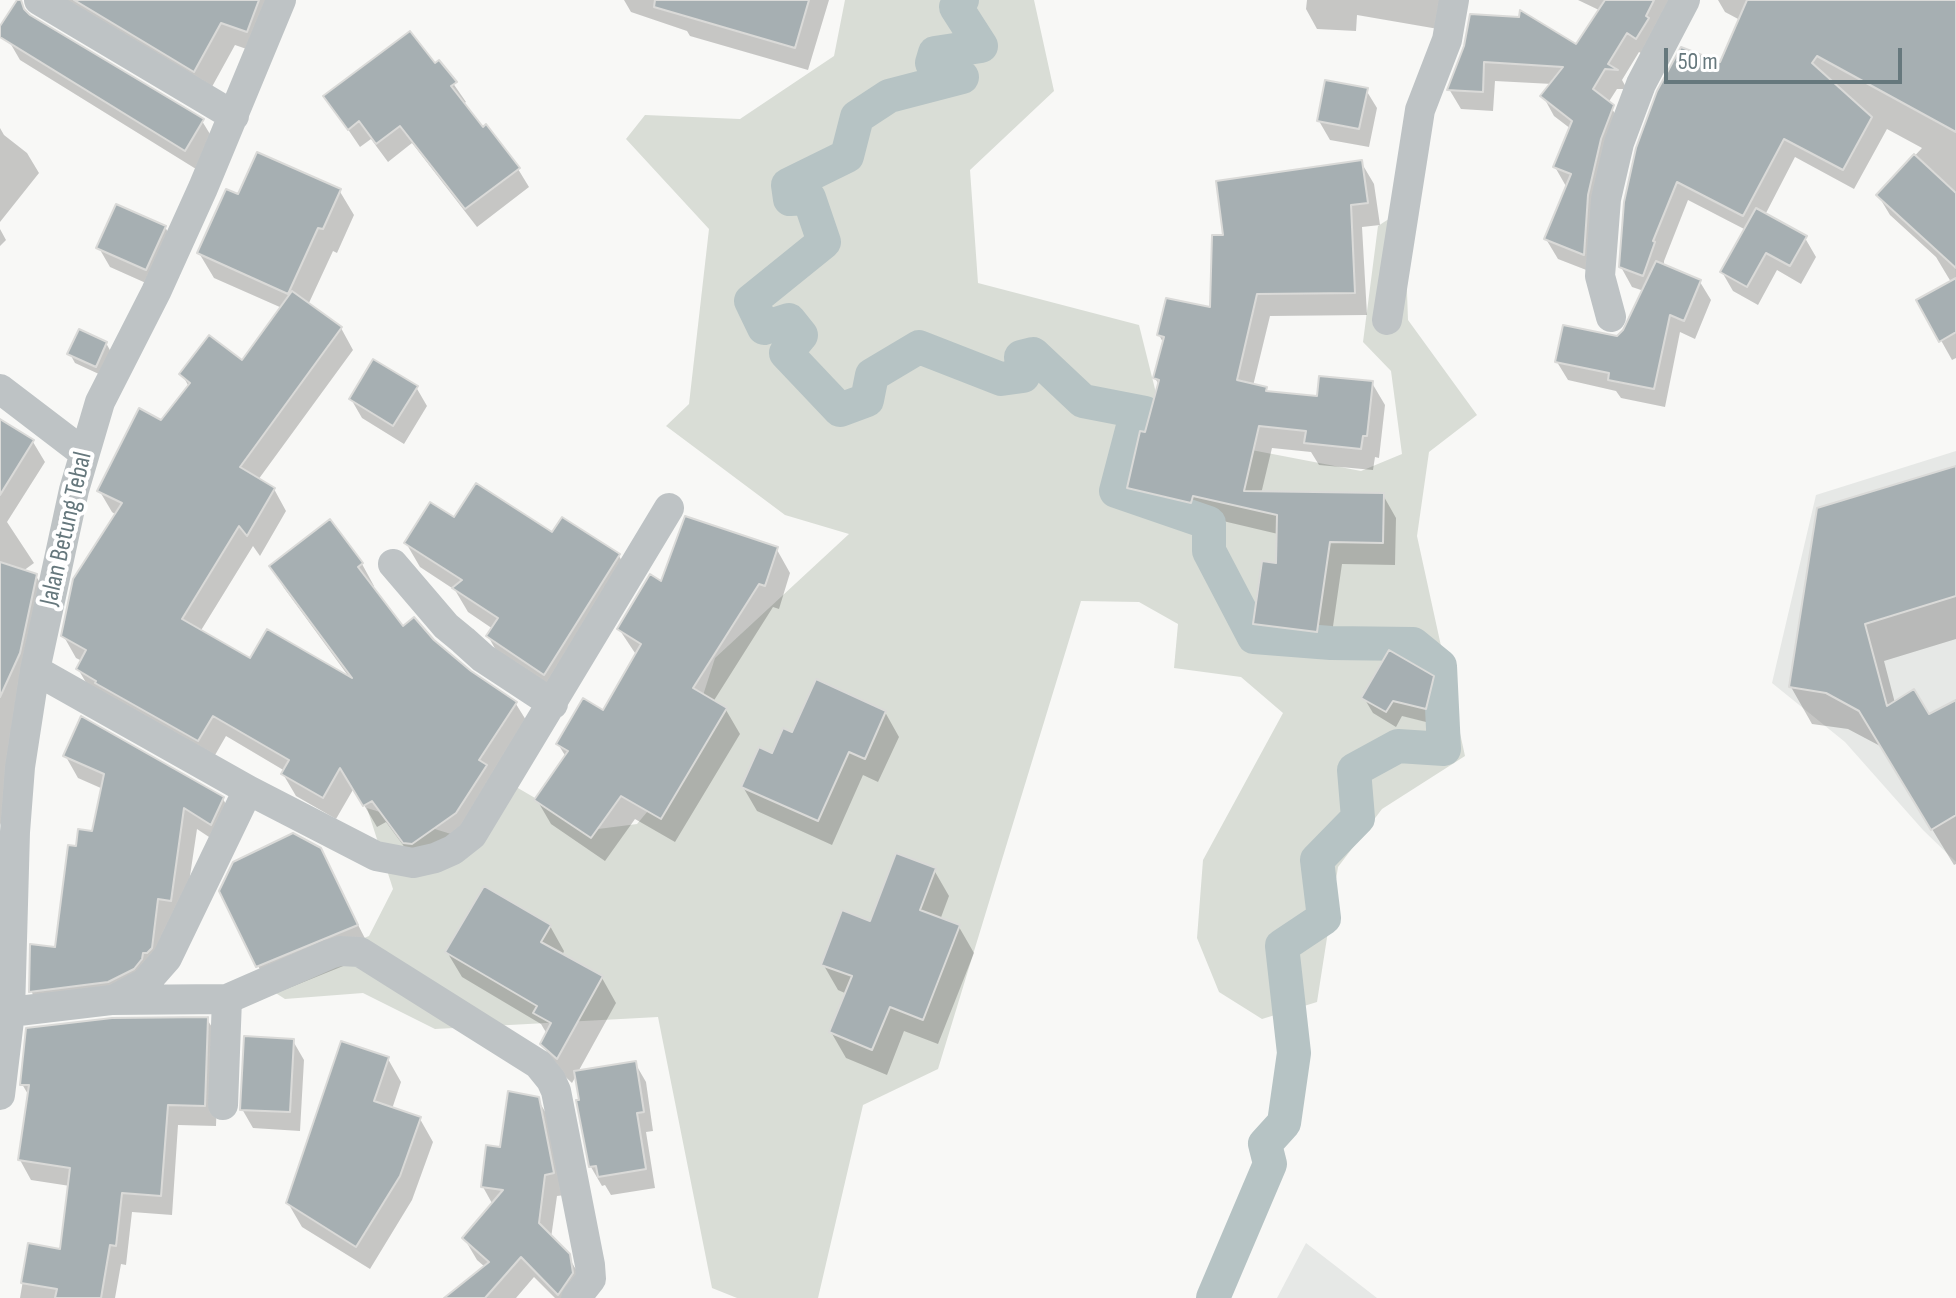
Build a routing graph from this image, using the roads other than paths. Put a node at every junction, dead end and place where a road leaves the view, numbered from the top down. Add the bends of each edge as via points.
1 (39, 0) edge
2 (281, 0) edge
3 (1454, 0) edge
4 (1685, 0) edge
5 (234, 116) junction
6 (1611, 317) dead end
7 (1387, 320) dead end
8 (0, 389) edge
9 (84, 453) junction
10 (669, 508) dead end
11 (393, 564) dead end
12 (35, 670) junction
13 (553, 704) junction
14 (248, 790) junction
15 (227, 999) junction
16 (111, 1000) junction
17 (10, 1012) junction
18 (0, 1095) edge
19 (223, 1105) dead end
20 (576, 1298) edge

1 - 5 street
2 - 5 street, Jalan Betung Tebal
3 - 7 street via 1447,40 1420,110
4 - 6 street via 1641,84 1619,143 1606,199 1600,276
5 - 9 street, Jalan Betung Tebal via 156,292 100,402
8 - 9 street
9 - 12 street, Jalan Betung Tebal
10 - 13 street
11 - 13 street via 446,626 483,658
12 - 14 street
12 - 17 street, Jalan Betung Tebal via 15,832
13 - 14 street via 472,835 435,858 413,863 376,856
14 - 16 street via 167,958 145,983
15 - 16 street
15 - 19 street
15 - 20 street via 330,954 360,952 538,1064 556,1091 590,1265 591,1279
16 - 17 street
17 - 18 street, Jalan Betung Tebal

